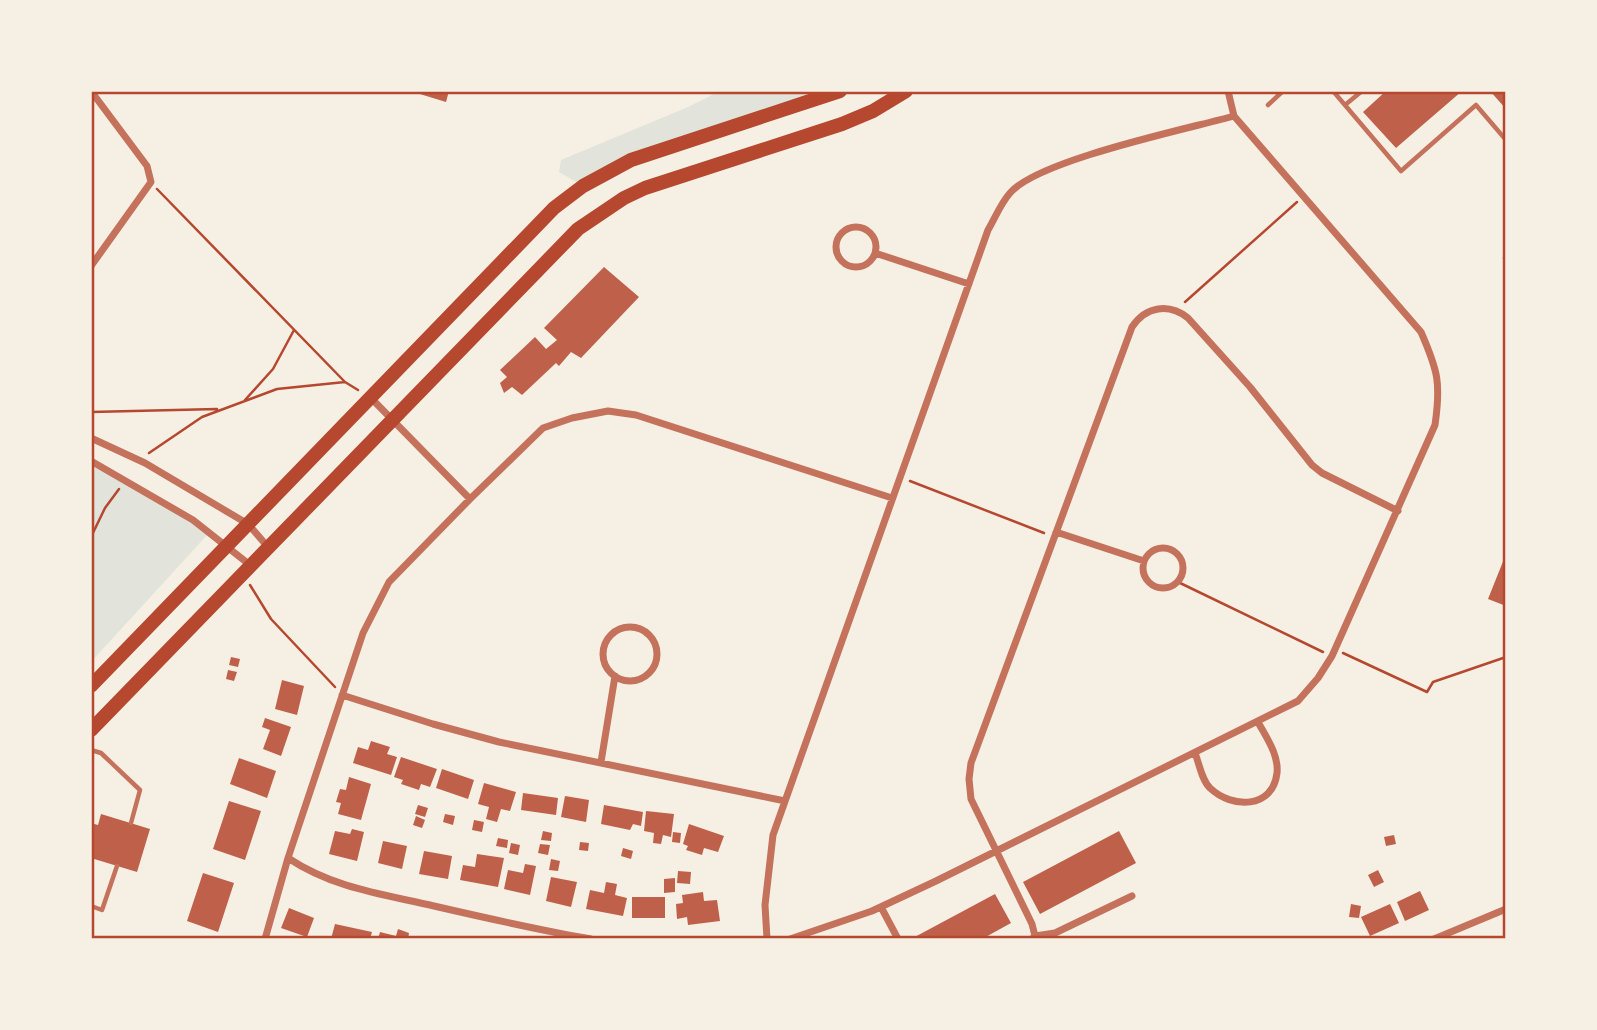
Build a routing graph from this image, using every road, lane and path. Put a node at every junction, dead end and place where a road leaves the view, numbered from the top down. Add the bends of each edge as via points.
1 (91, 91) edge
2 (840, 91) edge
3 (906, 91) edge
4 (1228, 91) edge
5 (1283, 91) edge
6 (1334, 91) edge
7 (1362, 91) edge
8 (1268, 105) dead end
9 (1345, 105) junction
10 (1234, 116) junction
11 (1506, 141) edge
12 (151, 183) junction
13 (1303, 197) junction
14 (875, 253) junction
15 (91, 266) edge
16 (969, 284) junction
17 (1177, 309) junction
18 (294, 330) junction
19 (345, 382) junction
20 (370, 397) junction
21 (242, 402) junction
22 (222, 409) junction
23 (91, 412) edge
24 (393, 419) junction
25 (91, 438) edge
26 (138, 460) junction
27 (91, 461) edge
28 (900, 478) junction
29 (125, 481) junction
30 (470, 499) junction
31 (892, 499) junction
32 (1398, 511) junction
33 (248, 524) junction
34 (1055, 534) junction
35 (91, 537) edge
36 (226, 547) junction
37 (268, 547) junction
38 (1144, 561) junction
39 (247, 569) junction
40 (1178, 582) junction
41 (1333, 652) junction
42 (1506, 657) edge
43 (615, 676) junction
44 (91, 686) edge
45 (342, 695) junction
46 (1258, 722) junction
47 (91, 730) edge
48 (91, 750) edge
49 (1195, 754) junction
50 (601, 762) junction
51 (785, 801) junction
52 (131, 823) dead end
53 (996, 851) junction
54 (288, 858) junction
55 (117, 866) dead end
56 (1132, 895) dead end
57 (91, 906) edge
58 (881, 906) junction
59 (1506, 909) edge
60 (1034, 938) edge
61 (265, 939) edge
62 (591, 939) edge
63 (767, 939) edge
64 (790, 939) edge
65 (898, 939) edge
66 (1434, 939) edge

1 - 12 street via 146,166
2 - 20 main road via 665,147 583,186 545,217
3 - 24 main road via 842,124 675,176 601,212 556,249
4 - 10 street
5 - 8 lane
6 - 9 lane
7 - 9 lane
9 - 11 lane via 1401,171 1476,105
10 - 13 street
10 - 16 street via 1039,172 1011,192 988,230
12 - 15 street
12 - 18 path
13 - 17 path
13 - 32 street via 1420,332 1436,370 1435,425
14 - 14 street via 871,233 859,226 845,229 836,240 836,252 849,266 862,266
14 - 16 street
16 - 28 street
17 - 32 street via 1250,387 1312,465
17 - 34 street via 1151,310 1132,327
18 - 19 path
18 - 21 path via 273,369
19 - 20 path
19 - 21 path via 277,389
20 - 24 street
20 - 33 main road
21 - 22 path
22 - 23 path
22 - 26 path via 202,417
24 - 30 street
24 - 37 main road
25 - 26 street
26 - 33 street
27 - 29 street
28 - 31 street
28 - 34 path
29 - 35 path
29 - 36 street via 193,520
30 - 31 street via 543,428 608,411 636,415
30 - 45 street via 389,582 363,633
31 - 51 street
32 - 41 street
33 - 36 main road
33 - 37 street
34 - 38 street
34 - 53 street via 971,763 971,799
36 - 39 street
36 - 44 main road
37 - 39 main road
38 - 40 street via 1144,575 1153,586 1166,588
38 - 40 street via 1158,549 1176,553 1183,564
39 - 45 path via 271,619
39 - 47 main road
40 - 41 path
41 - 42 path via 1427,692 1433,682
41 - 46 street via 1298,701
43 - 43 street via 604,662 605,643 617,630 643,630 655,643 653,668 640,679
43 - 50 street
45 - 50 street via 433,724
45 - 54 street
46 - 49 street
46 - 49 street via 1273,751 1277,772 1271,791 1255,802 1233,803 1208,787
48 - 52 lane via 102,753 140,790
49 - 53 street
50 - 51 street
51 - 63 street via 773,835 765,905
53 - 58 street
53 - 60 street
54 - 61 street
54 - 62 street via 311,873 346,886
55 - 57 lane via 102,910
56 - 60 street via 1055,933
58 - 64 street
58 - 65 street
59 - 66 street

